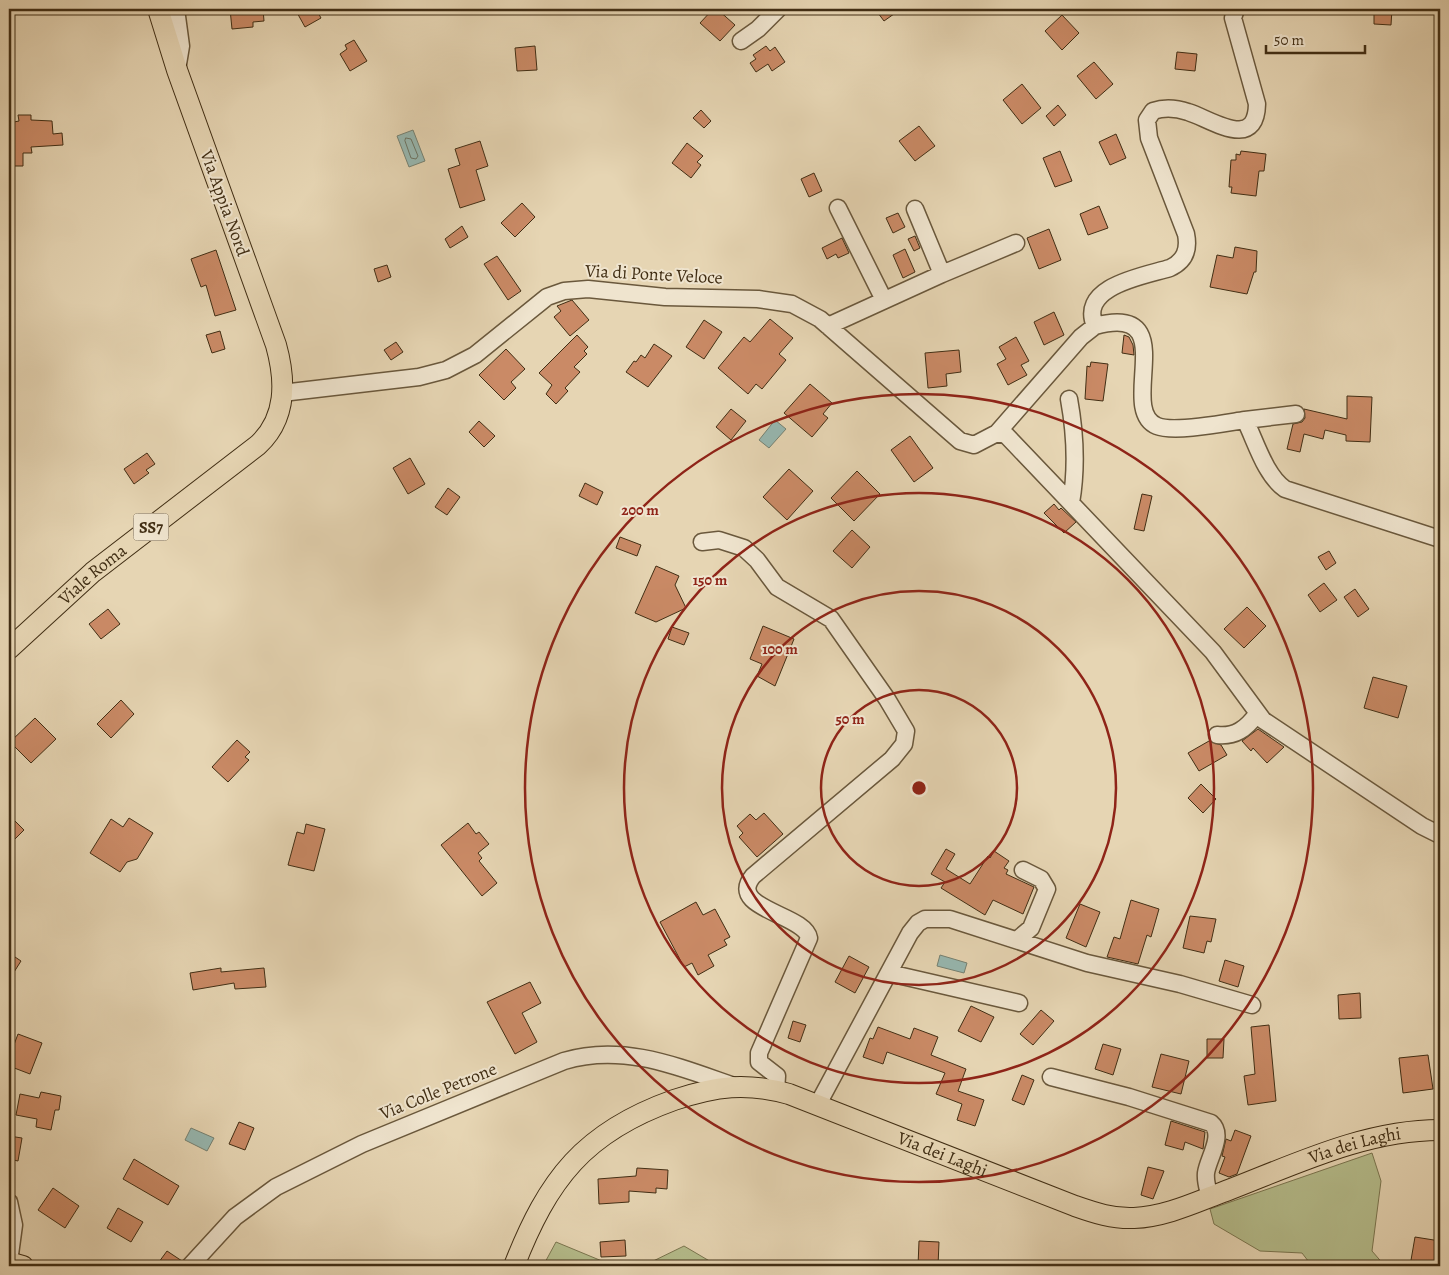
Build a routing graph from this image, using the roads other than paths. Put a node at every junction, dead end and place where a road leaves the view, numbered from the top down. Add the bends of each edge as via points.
1 (158, 9) edge
2 (176, 9) edge
3 (784, 10) edge
4 (1234, 12) edge
5 (741, 40) dead end
6 (177, 70) junction
7 (838, 208) dead end
8 (914, 209) dead end
9 (1016, 243) dead end
10 (942, 274) junction
11 (884, 300) junction
12 (828, 326) junction
13 (1095, 326) junction
14 (282, 396) junction
15 (1068, 398) dead end
16 (1296, 414) dead end
17 (1245, 420) junction
18 (1003, 431) junction
19 (1071, 502) junction
20 (1440, 539) edge
21 (702, 542) dead end
22 (9, 649) edge
23 (1257, 714) junction
24 (1217, 735) dead end
25 (1440, 835) edge
26 (1023, 870) dead end
27 (1017, 940) junction
28 (889, 973) junction
29 (1019, 1003) dead end
30 (1252, 1005) dead end
31 (1051, 1077) dead end
32 (734, 1086) junction
33 (776, 1090) junction
34 (817, 1106) junction
35 (1440, 1130) edge
36 (1210, 1197) junction
37 (9, 1202) edge
38 (9, 1262) edge
39 (24, 1266) edge
40 (190, 1266) edge
41 (514, 1266) edge

1 - 6 main road, Via Appia Nord / SS7
2 - 6 street via 181,46
3 - 5 street
4 - 13 street via 1257,104 1255,118 1249,127 1236,130 1178,110 1160,109 1150,114 1148,134 1186,234 1186,250 1176,265 1114,286 1100,295 1092,310
6 - 14 main road, Via Appia Nord / SS7 via 273,337 280,366
7 - 11 street
8 - 10 street
9 - 10 street
10 - 11 street
11 - 12 street
12 - 14 street, Via di Ponte Veloce via 801,308 776,301 571,290 547,297 475,355 446,370 419,377
12 - 18 street, Via di Ponte Veloce via 960,441 974,445
13 - 17 street via 1126,324 1141,335 1145,410 1147,418 1155,425 1176,428
13 - 18 street, Via di Ponte Veloce via 1082,337
14 - 22 main road, Viale Roma / SS7 via 275,423 258,445 93,572
15 - 19 street via 1074,441
16 - 17 street
17 - 20 street via 1269,471 1285,489
18 - 19 street
19 - 23 street via 1213,652
21 - 33 street via 719,540 744,548 777,587 830,619 906,731 904,744 892,758 753,876 748,884 748,894 754,902 802,927 809,938 759,1053 760,1062 777,1076
23 - 24 street via 1238,733
23 - 25 street via 1272,728
26 - 27 street via 1041,879 1047,889 1031,928
27 - 28 street via 955,920 925,919 913,929
27 - 30 street via 1093,964
28 - 29 street
28 - 34 street
31 - 36 street via 1212,1123 1217,1134 1206,1176
32 - 33 main road, Via dei Laghi
32 - 40 street, Via Colle Petrone via 644,1057 606,1054 564,1061 371,1141 276,1187 235,1217
32 - 41 main road, Via dei Laghi via 714,1088 664,1104 636,1115 595,1140 570,1165 556,1185 534,1221
33 - 34 main road, Via dei Laghi
34 - 36 main road, Via dei Laghi via 1106,1216 1143,1217
35 - 36 main road, Via dei Laghi via 1401,1133 1345,1146
37 - 38 street via 14,1226
38 - 39 main road

